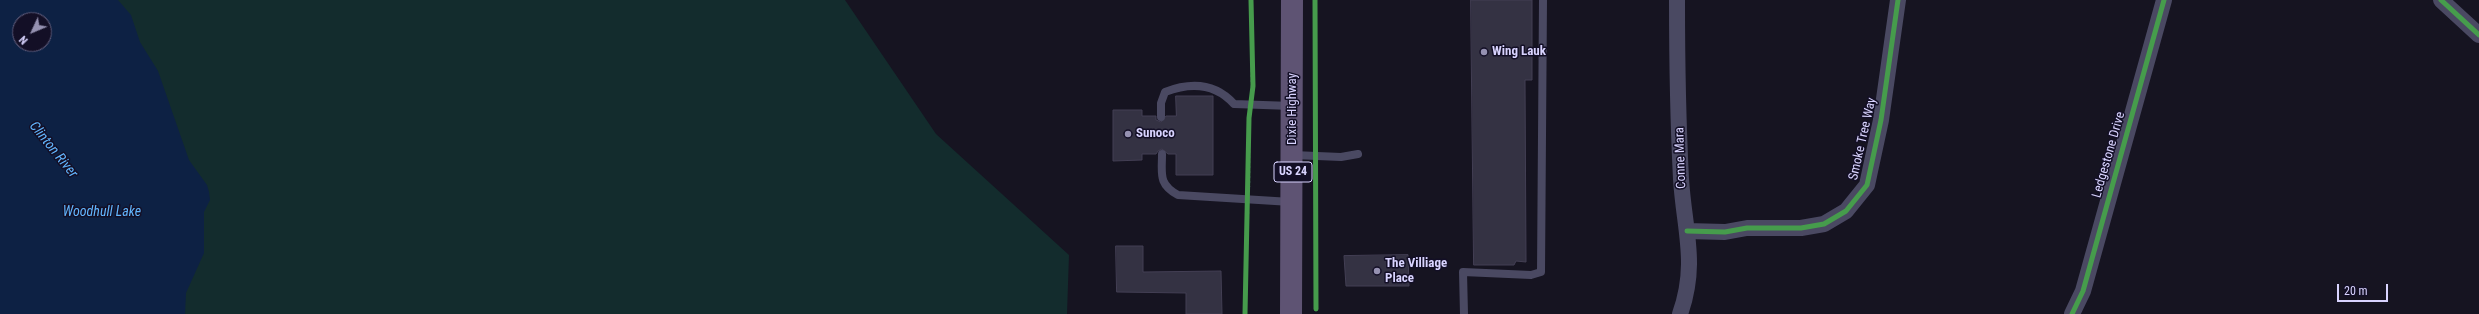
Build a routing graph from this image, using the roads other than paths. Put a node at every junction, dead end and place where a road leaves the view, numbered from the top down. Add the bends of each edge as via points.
1 (1292, 0) edge
2 (1543, 0) edge
3 (1677, 0) edge
4 (1898, 0) edge
5 (2164, 0) edge
6 (2441, 0) edge
7 (2479, 36) edge
8 (1292, 106) junction
9 (1161, 116) dead end
10 (1162, 154) dead end
11 (1358, 154) dead end
12 (1293, 155) junction
13 (1292, 202) junction
14 (1687, 231) junction
15 (1291, 314) edge
16 (1464, 314) edge
17 (1680, 314) edge
18 (2072, 314) edge

1 - 8 main road, Dixie Highway / US 24
2 - 16 lane via 1541,272 1531,275 1463,272
3 - 14 street, Conne Mara via 1681,179
4 - 14 street, Smoke Tree Way via 1882,120 1867,185 1846,211 1824,224 1801,228
5 - 18 street, Ledgestone Drive via 2083,291
6 - 7 street
8 - 9 lane via 1234,104 1213,87 1177,87 1165,92 1161,103
8 - 12 main road, Dixie Highway / US 24
10 - 13 lane via 1162,179 1168,189 1178,194
11 - 12 lane via 1341,157
12 - 13 main road, Dixie Highway / US 24
13 - 15 main road, Dixie Highway / US 24
14 - 17 street, Conne Mara via 1690,270 1687,296

